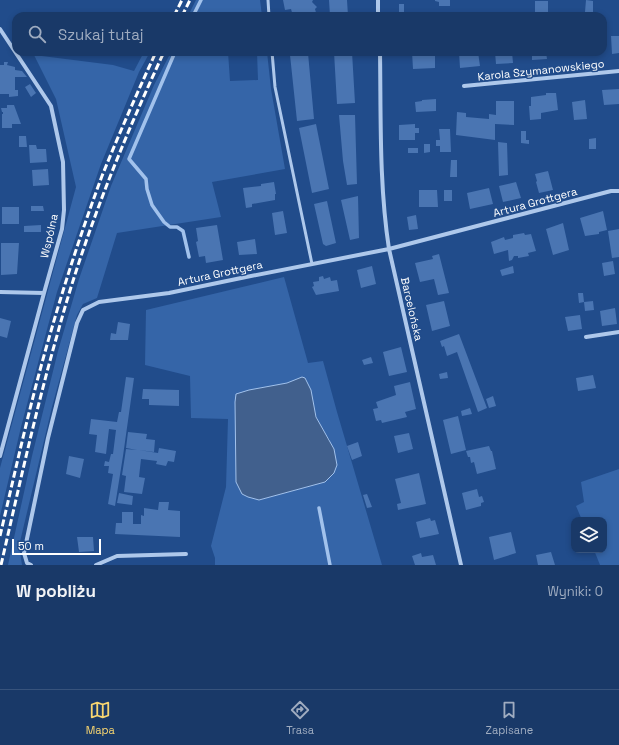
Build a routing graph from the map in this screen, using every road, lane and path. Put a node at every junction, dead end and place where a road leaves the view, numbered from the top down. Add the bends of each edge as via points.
1 (268, 0) edge
2 (378, 0) edge
3 (269, 12) edge
4 (378, 12) edge
5 (0, 29) edge
6 (12, 47) edge
7 (18, 56) edge
8 (272, 56) edge
9 (380, 56) edge
10 (619, 71) edge
11 (464, 86) dead end
12 (619, 190) edge
13 (390, 249) junction
14 (312, 264) junction
15 (0, 292) edge
16 (44, 293) junction
17 (619, 332) edge
18 (586, 337) dead end
19 (0, 456) edge
20 (186, 554) dead end
21 (28, 564) edge
22 (96, 565) edge
23 (461, 565) edge

1 - 3 lane
2 - 4 street
5 - 6 street, Wspólna
7 - 16 street, Wspólna via 51,106 63,162 62,229
8 - 14 lane via 275,87
9 - 13 street, Barcelońska via 384,209
10 - 11 street, Karola Szymanowskiego
12 - 13 street, Artura Grottgera
13 - 14 street, Artura Grottgera
13 - 23 street, Barcelońska
14 - 21 street, Artura Grottgera via 169,293 99,302 83,310 77,323 48,438 24,553
15 - 16 street
16 - 19 street, Wspólna
17 - 18 street
20 - 22 street via 117,556

